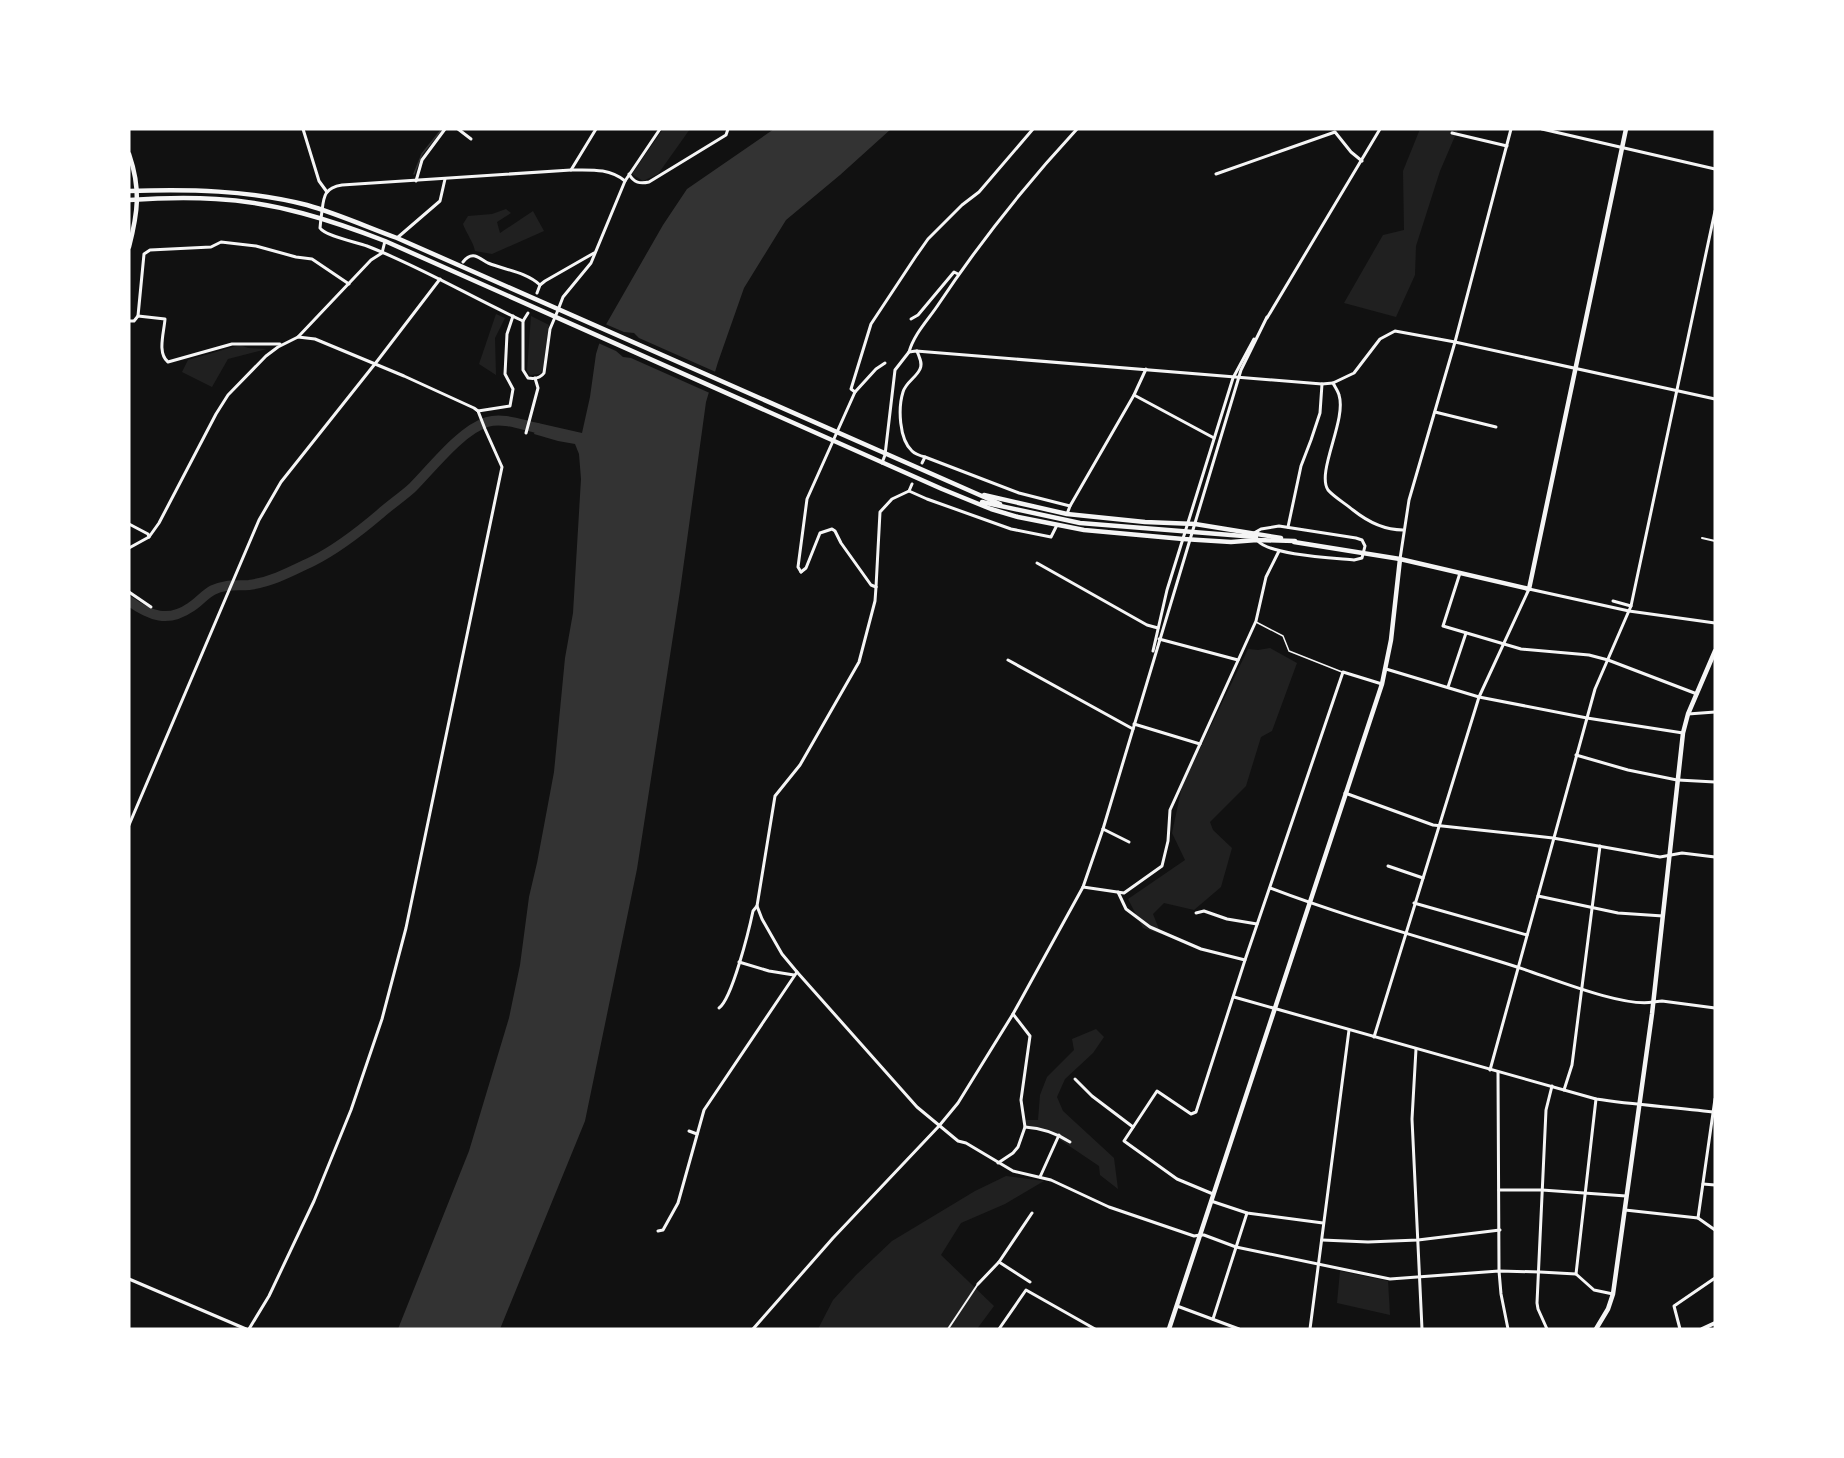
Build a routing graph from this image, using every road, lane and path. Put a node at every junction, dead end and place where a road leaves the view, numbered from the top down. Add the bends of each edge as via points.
1 (303, 129) edge
2 (445, 129) edge
3 (458, 129) edge
4 (596, 129) edge
5 (660, 129) edge
6 (728, 129) edge
7 (1034, 129) edge
8 (1077, 129) edge
9 (1380, 129) edge
10 (1511, 129) edge
11 (1542, 129) edge
12 (1626, 129) edge
13 (1452, 133) dead end
14 (471, 139) dead end
15 (1507, 146) junction
16 (1622, 148) junction
17 (129, 154) edge
18 (1362, 161) junction
19 (1715, 169) edge
20 (571, 170) junction
21 (629, 174) junction
22 (1216, 174) dead end
23 (445, 179) junction
24 (416, 181) junction
25 (625, 181) junction
26 (137, 190) junction
27 (129, 191) edge
28 (327, 192) junction
29 (129, 200) edge
30 (138, 200) junction
31 (322, 210) junction
32 (1715, 211) edge
33 (321, 218) junction
34 (131, 234) edge
35 (397, 238) junction
36 (385, 241) junction
37 (129, 247) edge
38 (382, 253) junction
39 (594, 253) junction
40 (463, 262) dead end
41 (958, 274) junction
42 (440, 279) junction
43 (349, 284) junction
44 (540, 285) junction
45 (537, 292) dead end
46 (558, 310) junction
47 (528, 313) dead end
48 (138, 315) junction
49 (513, 316) junction
50 (555, 317) junction
51 (1267, 317) junction
52 (911, 319) dead end
53 (129, 321) edge
54 (524, 321) junction
55 (297, 336) junction
56 (1455, 342) junction
57 (284, 344) junction
58 (916, 351) junction
59 (909, 352) junction
60 (885, 363) dead end
61 (375, 364) junction
62 (1575, 368) junction
63 (1146, 369) junction
64 (535, 378) junction
65 (1233, 378) junction
66 (1239, 378) junction
67 (1333, 383) junction
68 (1322, 384) junction
69 (1677, 391) junction
70 (855, 392) junction
71 (1134, 394) junction
72 (1715, 399) edge
73 (478, 411) junction
74 (1435, 412) junction
75 (1496, 427) dead end
76 (526, 433) dead end
77 (1214, 438) junction
78 (885, 455) junction
79 (925, 458) junction
80 (882, 463) junction
81 (922, 463) dead end
82 (912, 484) dead end
83 (909, 490) junction
84 (967, 490) junction
85 (965, 498) junction
86 (1070, 506) junction
87 (1007, 508) junction
88 (1067, 514) junction
89 (1187, 523) junction
90 (129, 524) edge
91 (1195, 524) junction
92 (1057, 525) junction
93 (1288, 527) junction
94 (1403, 530) junction
95 (1254, 533) junction
96 (149, 537) junction
97 (1702, 538) dead end
98 (1183, 539) junction
99 (1190, 540) junction
100 (1257, 540) junction
101 (1295, 541) junction
102 (1715, 541) edge
103 (129, 548) edge
104 (1357, 550) dead end
105 (1280, 551) junction
106 (1400, 560) junction
107 (1037, 563) dead end
108 (1460, 573) junction
109 (876, 587) junction
110 (1529, 589) junction
111 (129, 592) edge
112 (1613, 601) dead end
113 (1631, 606) junction
114 (151, 607) dead end
115 (1629, 611) junction
116 (1256, 621) junction
117 (1715, 623) edge
118 (1158, 628) junction
119 (1466, 633) junction
120 (1159, 639) junction
121 (1503, 644) junction
122 (1715, 651) edge
123 (1008, 660) dead end
124 (1238, 660) junction
125 (1608, 660) junction
126 (1386, 669) junction
127 (1343, 672) junction
128 (1147, 683) junction
129 (1382, 684) junction
130 (1448, 687) junction
131 (1697, 694) junction
132 (1479, 697) junction
133 (1715, 712) edge
134 (1688, 714) junction
135 (1587, 718) junction
136 (1134, 724) junction
137 (1133, 729) junction
138 (1683, 733) junction
139 (1200, 744) junction
140 (1576, 755) junction
141 (1677, 780) junction
142 (1715, 782) edge
143 (1345, 793) junction
144 (129, 825) edge
145 (1439, 826) junction
146 (1103, 829) junction
147 (1553, 838) junction
148 (1129, 842) dead end
149 (1600, 846) junction
150 (1670, 855) junction
151 (1715, 857) edge
152 (1388, 866) dead end
153 (1422, 878) junction
154 (1083, 887) junction
155 (1270, 888) junction
156 (1118, 892) junction
157 (1537, 896) junction
158 (1309, 903) junction
159 (1414, 903) junction
160 (757, 906) junction
161 (1593, 908) junction
162 (1196, 913) dead end
163 (1663, 916) junction
164 (1257, 924) junction
165 (1405, 932) junction
166 (1527, 934) junction
167 (1245, 960) junction
168 (739, 962) junction
169 (1518, 967) junction
170 (796, 974) junction
171 (1582, 988) junction
172 (1234, 997) junction
173 (1653, 1002) junction
174 (719, 1008) dead end
175 (1274, 1008) junction
176 (1715, 1008) edge
177 (1013, 1014) junction
178 (1349, 1030) junction
179 (1374, 1037) junction
180 (1416, 1049) junction
181 (1490, 1070) junction
182 (1498, 1072) junction
183 (1075, 1079) dead end
184 (1552, 1086) junction
185 (1564, 1090) junction
186 (1596, 1099) junction
187 (1715, 1099) edge
188 (1639, 1105) junction
189 (1713, 1112) junction
190 (939, 1126) junction
191 (1024, 1127) junction
192 (1132, 1127) junction
193 (688, 1131) dead end
194 (697, 1134) junction
195 (1060, 1135) junction
196 (1070, 1142) dead end
197 (998, 1163) junction
198 (1040, 1177) junction
199 (1703, 1184) junction
200 (1715, 1185) edge
201 (1499, 1190) junction
202 (1542, 1190) junction
203 (1585, 1193) junction
204 (1213, 1194) junction
205 (1626, 1196) junction
206 (1211, 1201) junction
207 (1624, 1209) junction
208 (1032, 1213) dead end
209 (1247, 1213) junction
210 (1698, 1218) junction
211 (1323, 1222) junction
212 (1500, 1230) junction
213 (1715, 1230) edge
214 (658, 1232) dead end
215 (1200, 1235) junction
216 (1322, 1240) junction
217 (1418, 1240) junction
218 (1236, 1247) junction
219 (999, 1262) junction
220 (1318, 1263) junction
221 (1499, 1271) junction
222 (1540, 1272) junction
223 (1576, 1275) junction
224 (1420, 1277) junction
225 (1715, 1278) edge
226 (129, 1279) edge
227 (1030, 1282) dead end
228 (978, 1284) joint
229 (1612, 1294) junction
230 (1177, 1306) junction
231 (1213, 1319) junction
232 (1715, 1324) edge
233 (247, 1329) edge
234 (753, 1329) edge
235 (948, 1329) edge
236 (999, 1329) edge
237 (1095, 1329) edge
238 (1169, 1329) edge
239 (1239, 1329) edge
240 (1310, 1329) edge
241 (1422, 1329) edge
242 (1508, 1329) edge
243 (1547, 1329) edge
244 (1596, 1329) edge
245 (1680, 1329) edge
246 (1702, 1329) edge

1 - 28 street via 319,181
2 - 24 street via 422,160
3 - 14 street
4 - 20 street
5 - 21 street
6 - 21 street via 726,135 649,182 641,184
7 - 70 street via 916,256 871,324 851,389
8 - 41 street via 1024,188
9 - 18 street
10 - 15 street
11 - 16 street
12 - 16 main road
13 - 15 street
15 - 56 street
16 - 19 street
16 - 62 main road
17 - 26 main road
18 - 22 street via 1335,132
18 - 51 street
20 - 23 street
20 - 25 street via 610,171
21 - 25 street
23 - 24 street
23 - 35 street via 440,201
24 - 28 street via 342,185
25 - 39 street
26 - 27 main road
26 - 30 main road
26 - 31 main road via 238,192
28 - 31 street
29 - 30 main road
30 - 33 main road via 238,201
30 - 34 main road
31 - 33 street
31 - 35 main road
32 - 69 street
33 - 36 main road
33 - 38 street via 320,228 326,234
34 - 37 main road
35 - 46 main road
36 - 38 street
36 - 50 main road
38 - 42 street
38 - 43 street
39 - 44 street
39 - 46 street
40 - 44 street via 473,256
41 - 52 street via 954,272
41 - 59 street via 914,338
42 - 49 street
42 - 61 street
43 - 48 street via 312,259 256,246 221,242 211,247 150,250 144,254
43 - 55 street
44 - 45 street
46 - 50 street
46 - 78 main road
47 - 54 street
48 - 53 street
48 - 57 street via 165,320 161,353 168,362 232,344
49 - 54 street
49 - 73 street via 505,362 505,374 513,389 510,406
50 - 64 street via 544,373
50 - 80 main road
51 - 65 street
51 - 66 street
54 - 64 street via 523,370 528,378
55 - 57 street
55 - 61 street via 315,339
56 - 62 street
56 - 67 street via 1395,331 1380,339 1354,373
56 - 74 street
57 - 96 street via 266,356 228,395
58 - 59 street
58 - 63 street
58 - 79 street via 920,369 903,392 900,421 912,451
59 - 78 street via 895,370
60 - 70 street
61 - 73 street
61 - 144 street via 281,482 259,520
62 - 69 street
62 - 110 main road
63 - 65 street
63 - 71 street
64 - 76 street via 538,388
65 - 66 street
65 - 77 street
66 - 68 street
66 - 91 street
67 - 68 street
67 - 94 street via 1340,395 1340,411 1325,472 1329,490 1365,520
68 - 93 street via 1320,413 1301,466
69 - 72 street
69 - 113 street
70 - 109 street via 807,499 798,567 801,572 806,567 820,533 832,529
71 - 77 street
71 - 86 street
73 - 233 street via 502,467 406,928 382,1018 351,1110 269,1296
74 - 75 street
74 - 94 street via 1408,500
77 - 89 street
78 - 80 street
78 - 84 main road
79 - 81 street
79 - 86 street via 1019,493
80 - 85 main road
82 - 83 street
83 - 92 street via 1011,529 1051,537
83 - 109 street via 892,499 880,512
84 - 87 main road
84 - 88 main road
85 - 87 main road
85 - 92 main road via 1018,517
86 - 88 street
87 - 106 main road via 1080,523 1273,539
88 - 89 main road
89 - 91 main road
89 - 98 street
90 - 96 street
91 - 95 main road
91 - 99 street
92 - 98 main road
93 - 95 street via 1269,526
93 - 105 street via 1362,540 1363,556 1354,560
94 - 106 street
95 - 101 main road
96 - 103 street
97 - 102 street
98 - 99 main road
98 - 118 street
99 - 100 main road
99 - 120 street
100 - 101 main road
100 - 105 street
101 - 104 main road
105 - 116 street via 1266,577
106 - 108 main road
106 - 126 main road
107 - 118 street
108 - 110 main road
108 - 119 street via 1443,626
109 - 160 street via 859,662 800,765 775,796
110 - 115 street
110 - 121 street
111 - 114 street
112 - 113 street
113 - 115 street
115 - 117 street
115 - 125 street
116 - 124 street
116 - 127 lane via 1283,636 1288,651
118 - 128 street
119 - 121 street
119 - 130 street
120 - 124 street
120 - 128 street
121 - 125 street
121 - 132 street
122 - 131 main road
123 - 137 street
124 - 139 street
125 - 131 street
125 - 135 street
126 - 129 main road
126 - 130 street
127 - 129 street
127 - 155 street
128 - 136 street
129 - 143 main road
130 - 132 street
131 - 134 main road
132 - 135 street
132 - 145 street
133 - 134 street
134 - 138 main road
135 - 138 street
135 - 140 street
136 - 137 street
136 - 139 street
137 - 146 street
138 - 141 main road
139 - 156 street via 1170,810 1162,866 1124,893
140 - 141 street
140 - 147 street
141 - 142 street
141 - 150 main road
143 - 145 street
143 - 158 main road
145 - 147 street
145 - 153 street
146 - 148 street
146 - 154 street
147 - 149 street
147 - 157 street
149 - 150 street via 1660,857
149 - 161 street
150 - 151 street
150 - 163 main road
152 - 153 street
153 - 159 street
154 - 156 street
154 - 177 street
155 - 158 street
155 - 164 street
156 - 167 street via 1126,909 1150,927 1201,949
157 - 161 street
157 - 166 street
158 - 165 street
158 - 175 main road
159 - 165 street
159 - 166 street
160 - 168 street
160 - 170 street
161 - 163 street
161 - 171 street
162 - 164 street via 1204,911 1227,920
163 - 173 main road
164 - 167 street
165 - 169 street
165 - 179 street
166 - 169 street
167 - 172 street
168 - 170 street
168 - 174 street via 725,1004
169 - 171 street
169 - 181 street
170 - 190 street via 917,1107
170 - 194 street via 711,1098
171 - 173 street via 1638,1004
171 - 185 street via 1572,1065
172 - 175 street
172 - 192 street via 1196,1112 1191,1114 1157,1091
173 - 176 street
173 - 188 main road
175 - 178 street
175 - 204 main road
177 - 190 street via 958,1103
177 - 191 street via 1030,1036 1021,1100
178 - 179 street
178 - 211 street
179 - 180 street
180 - 181 street
180 - 217 street via 1412,1119
181 - 182 street
182 - 184 street
182 - 201 street
183 - 192 street
184 - 185 street
184 - 202 street via 1546,1110
185 - 186 street
186 - 188 street
186 - 203 street
187 - 189 street
188 - 189 street
188 - 205 main road
189 - 199 street
190 - 197 street
190 - 234 street
191 - 195 street
191 - 197 street via 1018,1147
192 - 204 street via 1124,1141 1177,1179
193 - 194 street
194 - 214 street via 678,1203
195 - 196 street
195 - 198 street
197 - 198 street
198 - 215 street via 1162,1226
199 - 200 street
199 - 210 street
201 - 202 street
201 - 212 street
202 - 203 street
202 - 222 street
203 - 205 street
203 - 223 street
204 - 206 main road
205 - 207 main road
206 - 209 street
206 - 215 main road
207 - 210 street
207 - 229 main road
208 - 219 street
209 - 211 street
209 - 218 street
210 - 213 street
211 - 216 street
212 - 217 street
212 - 221 street
215 - 218 street
215 - 230 main road
216 - 217 street
216 - 220 street
217 - 224 street
218 - 220 street
218 - 231 street
219 - 227 street
219 - 228 street
220 - 224 street via 1390,1280
220 - 240 street
221 - 222 street
221 - 224 street
221 - 242 street
222 - 223 street
222 - 243 street via 1538,1310
223 - 229 street via 1594,1290
224 - 241 street
225 - 245 street via 1674,1306
226 - 233 street
228 - 235 street
229 - 244 main road
230 - 231 street
230 - 238 main road
231 - 239 street
232 - 246 main road
236 - 237 street via 1026,1290

